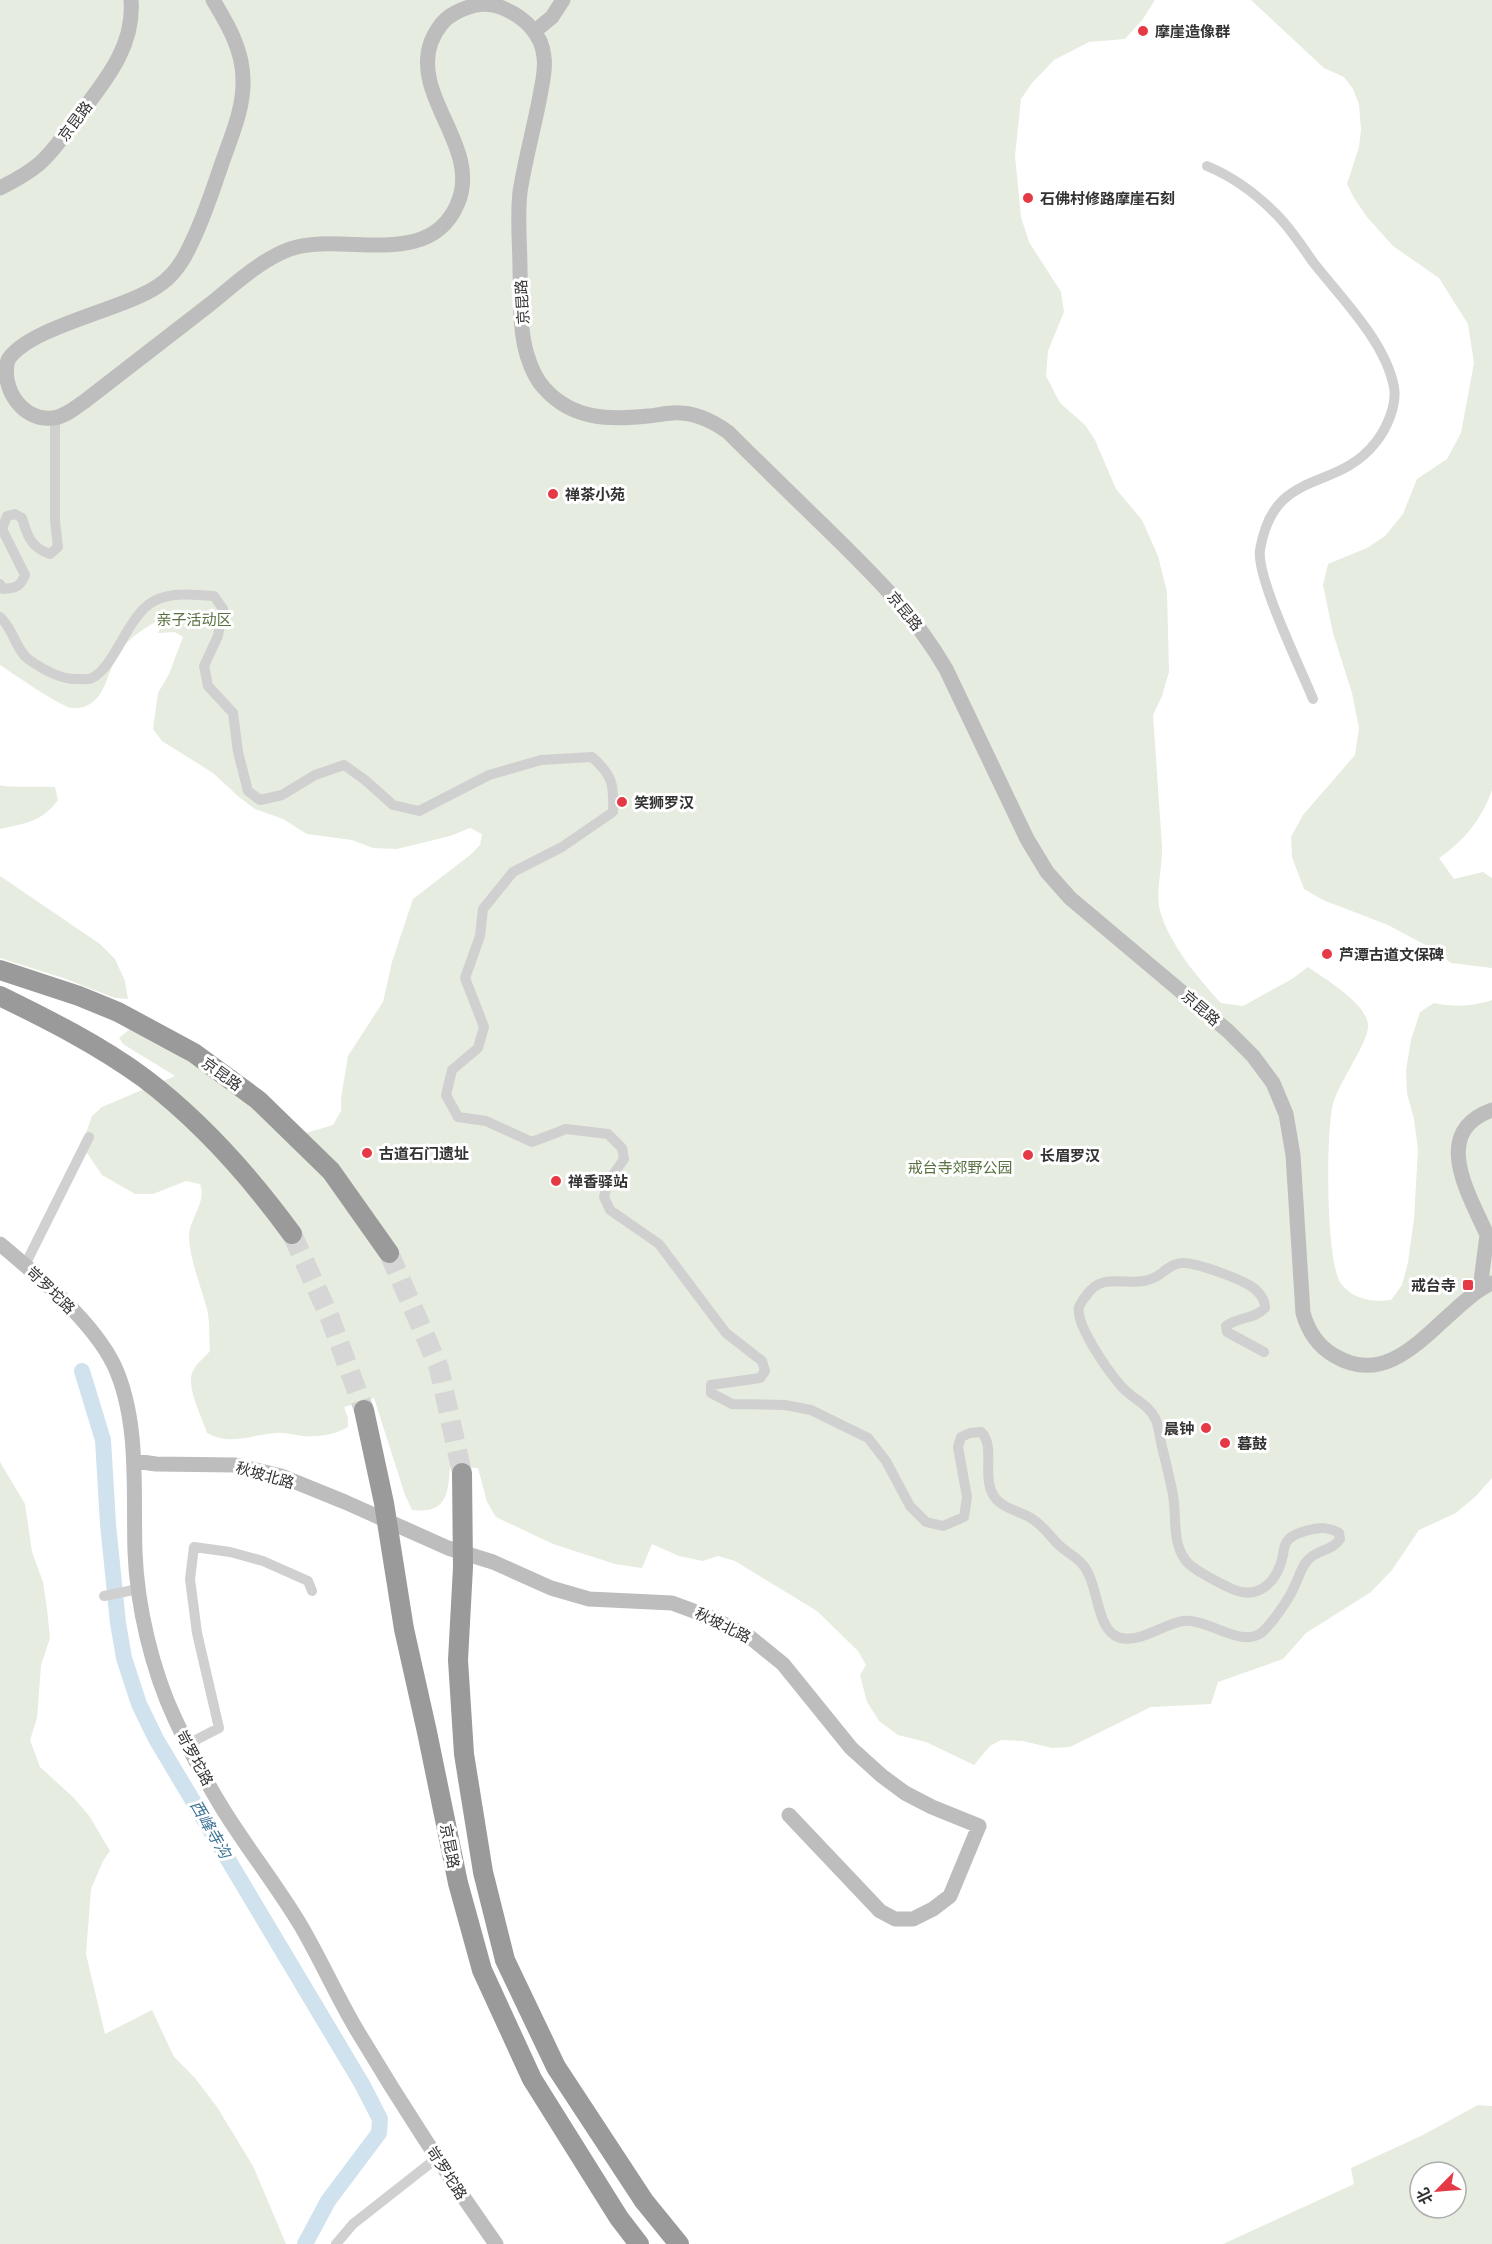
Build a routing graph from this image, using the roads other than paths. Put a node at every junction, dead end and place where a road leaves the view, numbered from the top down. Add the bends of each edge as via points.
1 (130, 0) edge
2 (213, 0) edge
3 (563, 0) edge
4 (535, 31) junction
5 (1207, 166) dead end
6 (0, 188) edge
7 (55, 418) junction
8 (0, 584) edge
9 (0, 617) edge
10 (1313, 699) dead end
11 (0, 970) edge
12 (0, 996) edge
13 (1492, 1110) edge
14 (89, 1137) dead end
15 (292, 1234) tunnel mouth
16 (1490, 1238) edge
17 (0, 1245) edge
18 (389, 1253) tunnel mouth
19 (25, 1265) junction
20 (1486, 1286) edge
21 (1264, 1352) dead end
22 (364, 1410) tunnel mouth
23 (135, 1461) junction
24 (462, 1473) tunnel mouth
25 (138, 1589) junction
26 (312, 1591) dead end
27 (106, 1596) dead end
28 (188, 1744) junction
29 (789, 1815) dead end
30 (437, 2158) junction
31 (336, 2244) edge
32 (496, 2244) edge
33 (639, 2244) edge
34 (679, 2244) edge

1 - 6 main road, 京昆路 via 128,37 111,73 41,162
2 - 7 main road via 236,42 243,79 236,123 201,221 170,278 146,293 26,342 8,360 4,381 12,402 31,416
3 - 4 main road via 552,17
4 - 7 main road via 501,7 474,4 449,16 433,37 428,50 430,81 462,167 458,205 436,231 409,243 320,244 277,255 85,401
4 - 20 main road, 京昆路 via 545,60 521,190 520,264 526,351 544,388 569,408 594,417 681,413 716,424 907,611 946,669 1027,840 1047,872 1070,898 1228,1031 1273,1083 1286,1114 1293,1155 1303,1313 1325,1350 1364,1366 1395,1359
5 - 10 street via 1228,175 1275,212 1373,338 1394,388 1390,418 1376,442 1353,465 1283,498 1268,519 1259,552 1262,575
7 - 8 street via 58,547 50,554 39,550 22,518 15,514 7,516 2,529 25,575 17,588 3,589
9 - 21 street via 8,624 25,657 50,673 72,679 91,678 104,667 148,604 175,593 214,596 223,609 218,636 204,666 208,686 233,713 248,791 260,800 282,795 315,775 344,765 393,805 419,811 489,775 541,760 592,757 605,769 614,788 613,812 562,847 513,873 483,909 480,936 465,978 484,1028 478,1048 452,1070 446,1095 458,1117 486,1121 532,1142 566,1130 608,1134 622,1148 624,1159 608,1182 604,1197 610,1210 659,1244 726,1333 762,1361 765,1371 760,1378 711,1385 711,1393 732,1404 811,1410 868,1438 886,1461 910,1506 926,1522 943,1526 964,1517 967,1497 958,1447 961,1437 981,1432 987,1442 987,1474 996,1500 1029,1517 1082,1564 1091,1577 1106,1627 1114,1635 1128,1639 1183,1621 1250,1638 1269,1624 1294,1588 1308,1558 1337,1545 1340,1539 1339,1533 1330,1528 1298,1533 1283,1547 1274,1578 1264,1589 1253,1593 1230,1589 1189,1564 1177,1538 1173,1495 1156,1421 1149,1408 1120,1385 1080,1322 1080,1305 1099,1283 1151,1281 1171,1266 1191,1264 1247,1284 1265,1300 1261,1313 1226,1326 1227,1332
11 - 18 highway, 京昆路 via 118,1012 194,1053 258,1100 331,1171
12 - 15 highway via 119,1061 176,1103 228,1153
13 - 16 main road via 1470,1122 1458,1143 1462,1178
14 - 19 street
16 - 20 main road
17 - 19 main road, 岢罗坨路
19 - 23 main road, 岢罗坨路 via 78,1316 114,1365 129,1419
22 - 33 highway, 京昆路 via 404,1629 458,1883 482,1970 532,2079
23 - 25 main road, 岢罗坨路
23 - 29 main road, 秋坡北路 via 235,1465 281,1476 448,1548 551,1587 589,1599 672,1603 710,1617 751,1638 783,1664 851,1748 882,1776 932,1807 979,1826 950,1896 913,1919 895,1919 880,1911
24 - 34 highway, 京昆路 via 463,1567 458,1660 464,1754 483,1872 504,1960 556,2067 644,2201
25 - 27 street
25 - 28 main road, 岢罗坨路 via 163,1688
26 - 28 street via 308,1581 263,1561 194,1547 190,1579 197,1633 219,1728
28 - 30 main road, 岢罗坨路 via 220,1804 290,1908 356,2029
30 - 31 street via 353,2224
30 - 32 main road, 岢罗坨路

